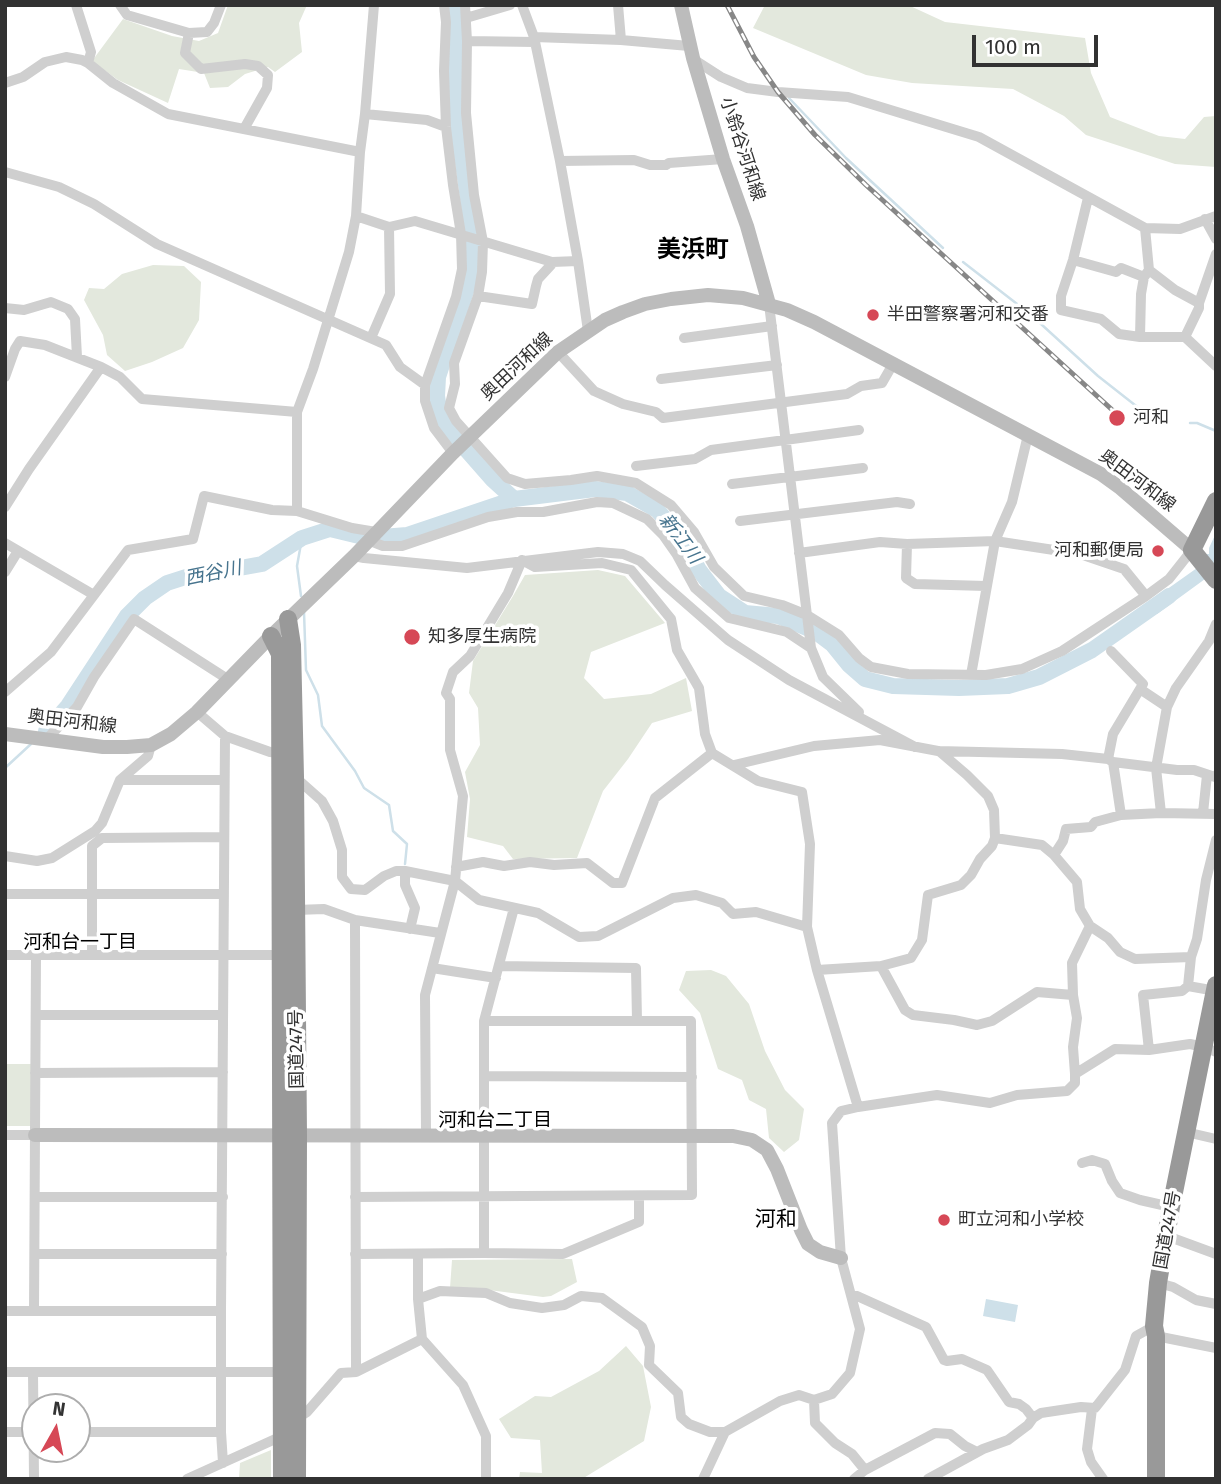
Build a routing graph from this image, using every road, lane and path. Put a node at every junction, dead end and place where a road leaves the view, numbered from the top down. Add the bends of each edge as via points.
1 (76, 5) edge
2 (120, 5) edge
3 (221, 5) edge
4 (374, 5) edge
5 (444, 5) edge
6 (465, 5) edge
7 (510, 5) edge
8 (523, 5) edge
9 (618, 5) edge
10 (681, 5) edge
11 (466, 18) junction
12 (189, 33) junction
13 (535, 40) junction
14 (621, 40) junction
15 (467, 41) junction
16 (691, 52) junction
17 (88, 63) junction
18 (5, 82) edge
19 (365, 114) junction
20 (446, 127) junction
21 (244, 129) junction
22 (360, 152) junction
23 (723, 159) junction
24 (560, 161) junction
25 (5, 172) edge
26 (1088, 198) junction
27 (356, 216) junction
28 (1216, 216) edge
29 (1205, 219) junction
30 (389, 227) junction
31 (1145, 228) junction
32 (463, 235) junction
33 (1216, 239) edge
34 (483, 242) junction
35 (1216, 254) edge
36 (1073, 260) junction
37 (578, 261) junction
38 (552, 262) junction
39 (1147, 273) junction
40 (478, 296) junction
41 (1199, 303) junction
42 (769, 304) junction
43 (5, 308) edge
44 (328, 318) junction
45 (772, 326) junction
46 (588, 331) junction
47 (1140, 337) junction
48 (1185, 337) junction
49 (371, 338) junction
50 (684, 338) dead end
51 (558, 352) junction
52 (77, 357) junction
53 (893, 364) junction
54 (777, 365) junction
55 (1216, 366) edge
56 (101, 367) junction
57 (5, 377) edge
58 (661, 379) dead end
59 (425, 385) junction
60 (781, 403) junction
61 (297, 412) junction
62 (859, 430) dead end
63 (1028, 435) junction
64 (471, 437) junction
65 (786, 440) junction
66 (453, 453) junction
67 (636, 466) dead end
68 (863, 468) dead end
69 (790, 478) junction
70 (732, 484) dead end
71 (1216, 501) edge
72 (910, 504) dead end
73 (5, 507) edge
74 (297, 511) junction
75 (794, 514) junction
76 (740, 521) dead end
77 (995, 541) junction
78 (5, 543) edge
79 (365, 544) junction
80 (907, 544) junction
81 (18, 551) junction
82 (799, 553) junction
83 (1195, 554) junction
84 (522, 560) junction
85 (5, 572) edge
86 (1215, 579) edge
87 (986, 586) junction
88 (94, 595) junction
89 (1146, 596) junction
90 (807, 615) junction
91 (288, 619) junction
92 (1216, 624) edge
93 (271, 636) junction
94 (1212, 643) edge
95 (810, 644) junction
96 (1111, 651) dead end
97 (971, 675) junction
98 (229, 680) junction
99 (1140, 689) junction
100 (5, 692) edge
101 (1167, 707) junction
102 (197, 712) junction
103 (867, 720) junction
104 (5, 734) edge
105 (225, 736) junction
106 (47, 739) junction
107 (151, 745) junction
108 (915, 747) junction
109 (938, 751) junction
110 (280, 753) junction
111 (712, 753) junction
112 (1110, 760) junction
113 (734, 765) junction
114 (1156, 768) junction
115 (1211, 775) edge
116 (295, 777) junction
117 (120, 780) junction
118 (225, 780) junction
119 (1161, 813) junction
120 (1203, 813) junction
121 (1216, 814) edge
122 (1121, 815) junction
123 (224, 837) junction
124 (995, 838) junction
125 (1216, 839) edge
126 (1054, 855) junction
127 (5, 856) edge
128 (456, 867) junction
129 (405, 871) junction
130 (455, 881) junction
131 (5, 894) edge
132 (92, 894) junction
133 (223, 894) junction
134 (514, 908) junction
135 (296, 910) junction
136 (355, 920) junction
137 (1090, 926) junction
138 (807, 927) junction
139 (411, 929) junction
140 (440, 933) junction
141 (5, 954) edge
142 (36, 954) junction
143 (92, 954) junction
144 (223, 955) junction
145 (282, 955) junction
146 (1191, 957) junction
147 (499, 966) junction
148 (881, 966) junction
149 (432, 968) junction
150 (817, 970) junction
151 (496, 978) junction
152 (1188, 986) junction
153 (1215, 989) edge
154 (1073, 995) junction
155 (36, 1014) junction
156 (223, 1015) junction
157 (484, 1021) junction
158 (636, 1021) junction
159 (1210, 1049) edge
160 (1149, 1050) junction
161 (223, 1072) junction
162 (36, 1073) junction
163 (1075, 1074) junction
164 (484, 1076) junction
165 (692, 1077) junction
166 (858, 1107) junction
167 (1186, 1132) junction
168 (5, 1135) edge
169 (35, 1135) junction
170 (223, 1135) junction
171 (426, 1135) junction
172 (484, 1135) junction
173 (289, 1136) junction
174 (356, 1136) junction
175 (692, 1136) junction
176 (1216, 1139) edge
177 (1082, 1163) dead end
178 (639, 1196) junction
179 (35, 1197) junction
180 (223, 1197) junction
181 (355, 1197) junction
182 (485, 1197) junction
183 (1171, 1208) junction
184 (1167, 1236) junction
185 (484, 1252) junction
186 (35, 1254) junction
187 (222, 1254) junction
188 (355, 1254) junction
189 (418, 1254) junction
190 (1216, 1254) edge
191 (842, 1258) junction
192 (1158, 1283) junction
193 (851, 1294) junction
194 (418, 1299) junction
195 (1216, 1304) edge
196 (5, 1311) edge
197 (34, 1311) junction
198 (221, 1311) junction
199 (1155, 1331) junction
200 (422, 1339) junction
201 (1216, 1348) edge
202 (282, 1371) junction
203 (5, 1372) edge
204 (33, 1372) junction
205 (222, 1372) junction
206 (356, 1372) junction
207 (33, 1393) edge
208 (814, 1400) junction
209 (1092, 1409) junction
210 (1033, 1418) junction
211 (296, 1419) junction
212 (91, 1432) edge
213 (221, 1432) junction
214 (725, 1432) junction
215 (282, 1436) junction
216 (977, 1452) junction
217 (223, 1463) junction
218 (864, 1470) junction
219 (187, 1479) edge
220 (282, 1479) edge
221 (297, 1479) edge
222 (486, 1479) edge
223 (704, 1479) edge
224 (854, 1479) edge
225 (928, 1479) edge
226 (1103, 1479) edge
227 (1156, 1479) edge

1 - 17 street via 91,52
2 - 12 street via 127,15
3 - 12 street via 207,33
4 - 19 street
5 - 20 street
6 - 11 street
7 - 11 street
8 - 13 street
9 - 14 street
10 - 16 main road, 小鈴谷河和線
11 - 15 street
12 - 21 street via 185,53 201,69 245,64 258,66 268,75 267,88
13 - 14 street
13 - 15 street
13 - 24 street
14 - 16 street
15 - 34 street via 466,113
16 - 23 main road, 小鈴谷河和線
16 - 26 street via 721,78 747,88 848,96 977,136
17 - 18 street via 66,57
17 - 21 street via 168,114
19 - 20 street via 427,120
19 - 22 street
20 - 32 street
21 - 22 street
22 - 27 street
23 - 24 street via 666,165 634,160
23 - 42 main road, 小鈴谷河和線
24 - 37 street
25 - 44 street via 59,187 157,244
26 - 31 street
26 - 36 street
27 - 30 street
27 - 44 street
28 - 29 street
29 - 31 street via 1180,229
29 - 33 street
30 - 32 street via 415,221
30 - 49 street via 390,294
31 - 39 street
32 - 34 street
32 - 59 street via 456,297
34 - 38 street
34 - 40 street
35 - 41 street
36 - 39 street via 1116,272 1121,268
36 - 47 street via 1061,310 1101,318 1119,334
37 - 38 street
37 - 46 street
38 - 40 street via 538,279 533,304
39 - 41 street
39 - 47 street via 1141,294
40 - 64 street via 454,363 449,408
41 - 48 street
42 - 45 street
42 - 46 main road, 奥田河和線 via 708,295 671,299 623,312
42 - 53 main road, 奥田河和線
43 - 52 street via 24,310 51,302 68,309 75,319
44 - 49 street
44 - 61 street
45 - 50 street
45 - 54 street
46 - 51 main road, 奥田河和線
47 - 48 street
48 - 55 street
49 - 59 street via 386,345 400,367
51 - 60 street via 594,391 656,411 663,418
51 - 64 main road, 奥田河和線
52 - 56 street
52 - 57 street via 20,341
53 - 60 street via 882,383 847,394
53 - 63 main road, 奥田河和線
54 - 58 street
54 - 60 street
56 - 61 street via 120,377 142,399
56 - 73 street
59 - 66 street via 434,428
60 - 65 street
61 - 74 street
62 - 65 street
63 - 77 street via 1012,502
63 - 83 main road, 奥田河和線 via 1101,474
64 - 66 main road, 奥田河和線
64 - 90 street via 507,478 525,484 597,476 636,483 671,505 714,568 744,596
65 - 67 street
65 - 69 street
66 - 79 main road, 奥田河和線
68 - 69 street
69 - 70 street
69 - 75 street
71 - 83 highway
72 - 75 street
74 - 79 street via 352,528
74 - 88 street via 204,495 193,539 128,550
75 - 76 street
75 - 82 street
77 - 80 street
77 - 87 street
77 - 89 street via 1080,554 1124,569
78 - 81 street
79 - 84 street via 363,558 467,568
79 - 91 main road, 奥田河和線
79 - 95 street via 402,546 488,516 613,503 647,519 677,555 695,589 729,618 787,632
80 - 82 street via 880,542
80 - 87 street via 906,579 915,584
81 - 85 street
81 - 88 street
82 - 90 street
83 - 86 highway
83 - 89 street
84 - 103 street via 598,552 640,561 728,640 789,680
84 - 111 street via 535,567 602,563 631,570 671,619 677,650 699,688
84 - 128 street via 470,656 453,672 446,693 450,699 450,750 463,796
87 - 97 street
88 - 100 street via 51,652
89 - 97 street via 1062,651 1022,669
90 - 95 street
90 - 97 street via 839,635 871,667 908,674
91 - 93 main road, 奥田河和線
91 - 116 highway, 国道247号
92 - 94 street
93 - 98 main road, 奥田河和線
93 - 110 highway, 国道247号 via 280,654
94 - 101 street via 1176,688
95 - 103 street via 823,677
96 - 99 street via 1143,684
98 - 102 main road, 奥田河和線
98 - 106 street via 134,619 76,707
99 - 101 street
99 - 112 street via 1113,734
101 - 114 street
102 - 105 street
102 - 107 main road, 奥田河和線
103 - 108 street
104 - 106 main road, 奥田河和線
105 - 110 street
105 - 118 street
106 - 107 main road, 奥田河和線 via 103,747
107 - 117 street via 148,756
108 - 109 street
108 - 113 street via 880,740 814,746
109 - 112 street
109 - 124 street via 988,796 994,810
110 - 145 highway, 国道247号
111 - 113 street
111 - 128 street via 655,799 622,883 613,883 587,863 505,866 483,862
112 - 114 street
112 - 122 street
113 - 138 street via 758,781 802,792 810,844
114 - 115 street
114 - 119 street
115 - 120 street
116 - 129 street via 322,801 333,821 342,850 342,877 351,889 365,890 384,876
116 - 135 highway, 国道247号
117 - 118 street
117 - 127 street via 95,831 52,858 37,861
118 - 123 street
119 - 120 street
119 - 122 street
120 - 121 street
122 - 126 street via 1094,822 1091,827 1066,829
123 - 132 street via 102,838 92,845
123 - 133 street
124 - 126 street via 1042,845
124 - 148 street via 961,885 928,895 922,940 911,958
125 - 146 street
126 - 137 street via 1077,882 1080,909
128 - 130 street
129 - 130 street
129 - 139 street via 405,885 415,908
130 - 134 street via 479,900
130 - 140 street
131 - 132 street
132 - 133 street
132 - 143 street
133 - 144 street
134 - 138 street via 538,913 579,937 598,936 673,898 696,895 722,903 733,914 756,912
134 - 147 street
135 - 136 street via 324,909
135 - 173 highway, 国道247号
136 - 139 street
136 - 174 street
137 - 146 street via 1135,959
137 - 154 street via 1072,963
138 - 150 street
139 - 140 street
140 - 149 street
141 - 142 street
142 - 143 street
142 - 155 street
143 - 144 street
144 - 145 street
144 - 156 street
145 - 173 highway, 国道247号
146 - 152 street
147 - 151 street
147 - 158 street via 636,968
148 - 150 street
148 - 154 street via 905,1010 913,1015 977,1025 992,1021 1037,992
149 - 151 street
149 - 171 street via 425,995
150 - 166 street
151 - 157 street
152 - 153 street
152 - 160 street via 1182,991 1143,995
153 - 159 highway, 国道247号
154 - 163 street
155 - 156 street
155 - 162 street
156 - 161 street
157 - 158 street
157 - 164 street
158 - 165 street via 691,1021
159 - 160 street via 1190,1044
159 - 167 highway, 国道247号
160 - 163 street via 1115,1049
161 - 162 street
161 - 170 street
162 - 169 street
163 - 166 street via 1075,1083 1067,1091 990,1103 937,1095
164 - 165 street
164 - 172 street
165 - 175 street
166 - 191 street via 841,1111 832,1123
167 - 176 street
167 - 183 highway, 国道247号
168 - 169 street
169 - 170 main road
169 - 179 street
170 - 173 main road
170 - 180 street
171 - 172 main road
171 - 174 main road
172 - 175 main road
172 - 182 street
173 - 174 main road
173 - 202 highway, 国道247号
173 - 211 highway, 国道247号
174 - 181 street
175 - 178 street via 692,1195
175 - 191 main road via 733,1136 768,1150 808,1244
177 - 183 street via 1105,1164 1120,1193
178 - 182 street
178 - 185 street via 639,1222 563,1254
179 - 180 street
179 - 186 street
180 - 187 street
181 - 182 street
181 - 188 street
182 - 185 street
183 - 184 highway, 国道247号
184 - 190 street
184 - 192 highway, 国道247号
185 - 189 street
186 - 187 street
186 - 197 street
187 - 198 street
188 - 189 street
188 - 206 street
189 - 194 street
191 - 193 street
192 - 195 street
192 - 199 highway, 国道247号
193 - 208 street via 860,1329 850,1373 832,1394
193 - 210 street via 926,1327 944,1360 962,1359 988,1370 1009,1402 1026,1409
194 - 200 street
194 - 214 street via 440,1291 486,1293 542,1308 564,1305 581,1296 602,1298 642,1326 650,1346 649,1365 678,1393 681,1417 710,1432
196 - 197 street
197 - 198 street
198 - 205 street
199 - 201 street
199 - 209 street via 1136,1336 1125,1370
199 - 227 highway, 国道247号
200 - 206 street
200 - 222 street via 463,1385 486,1436
202 - 205 street
202 - 215 highway, 国道247号
203 - 204 street
204 - 205 street
204 - 207 street
205 - 213 street
206 - 211 street via 341,1373
208 - 214 street via 799,1395 780,1401
208 - 218 street via 815,1423
209 - 210 street via 1041,1413
209 - 226 street via 1087,1448
210 - 216 street via 1008,1440
211 - 221 highway, 国道247号
212 - 213 street
213 - 217 street
214 - 223 street
215 - 217 street
215 - 220 highway, 国道247号
216 - 218 street via 950,1434 935,1433
216 - 225 street
217 - 219 street
218 - 224 street

